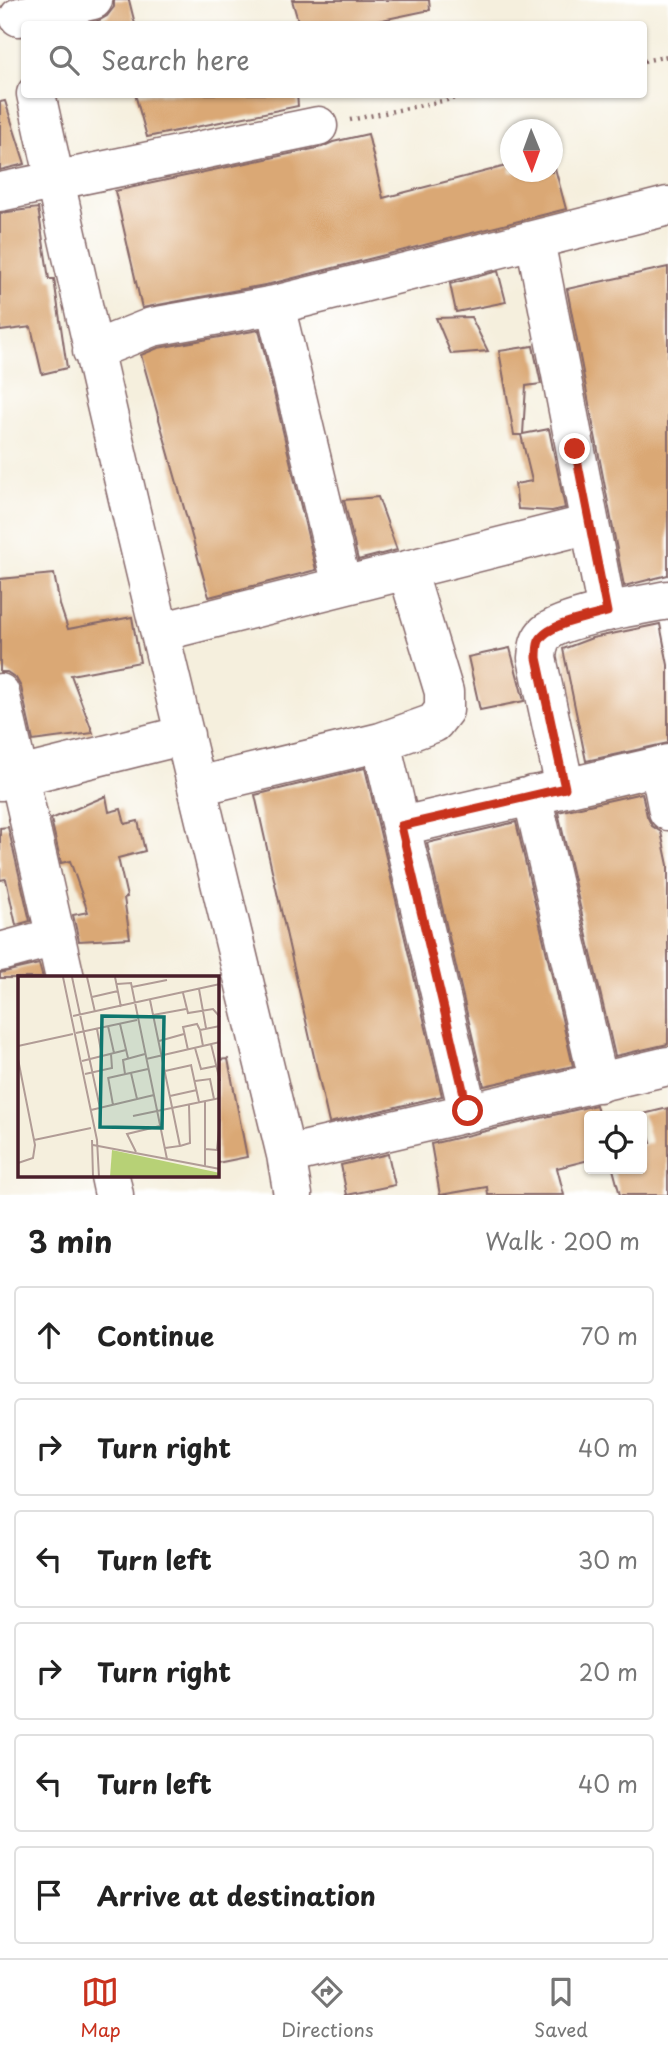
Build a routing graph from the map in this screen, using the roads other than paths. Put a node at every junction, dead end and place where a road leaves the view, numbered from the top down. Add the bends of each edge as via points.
1 (93, 0) edge
2 (19, 20) edge
3 (37, 98) edge
4 (318, 127) road end
5 (54, 179) junction
6 (0, 192) edge
7 (668, 206) edge
8 (535, 240) junction
9 (275, 305) junction
10 (92, 351) junction
11 (590, 524) junction
12 (407, 570) junction
13 (342, 586) junction
14 (668, 600) edge
15 (607, 612) junction
16 (160, 632) junction
17 (0, 693) edge
18 (186, 736) junction
19 (381, 742) junction
20 (663, 765) edge
21 (9, 778) edge
22 (198, 786) junction
23 (548, 792) junction
24 (668, 811) edge
25 (401, 826) junction
26 (55, 937) junction
27 (0, 952) edge
28 (65, 976) edge
29 (668, 1066) edge
30 (599, 1083) junction
31 (468, 1111) junction
32 (286, 1155) junction
33 (293, 1195) edge

1 - 2 street
3 - 5 street
4 - 5 street
5 - 6 street
5 - 10 street
7 - 8 street
8 - 9 street
8 - 11 street
9 - 10 street via 152,327
9 - 13 street
10 - 16 street
11 - 12 street
11 - 15 street
12 - 13 street
12 - 19 street via 444,692 444,710 435,723
13 - 16 street
14 - 15 street
15 - 23 street via 562,625 539,642
16 - 18 street
17 - 21 street
18 - 21 street
18 - 22 street
19 - 22 street
19 - 25 street
20 - 23 street
20 - 24 street
21 - 26 street
22 - 32 street
23 - 25 street
23 - 30 street
25 - 31 street
26 - 27 street
26 - 28 street
29 - 30 street
30 - 31 street
31 - 32 street
32 - 33 street

